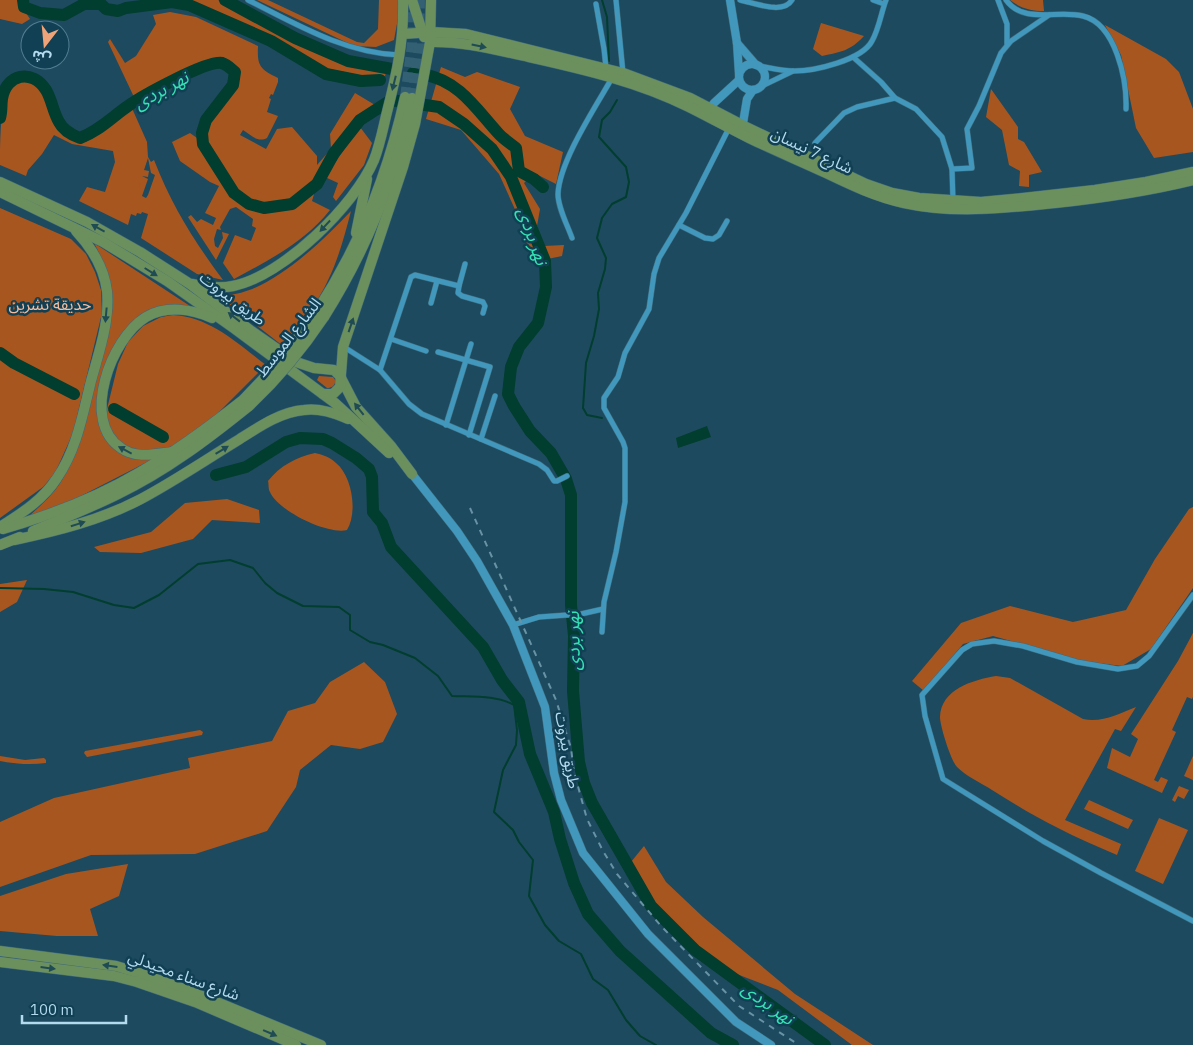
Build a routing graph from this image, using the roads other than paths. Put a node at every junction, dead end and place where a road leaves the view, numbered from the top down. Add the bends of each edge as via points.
1 (248, 0) edge
2 (403, 0) edge
3 (412, 0) edge
4 (431, 0) edge
5 (616, 0) edge
6 (730, 0) edge
7 (740, 0) edge
8 (792, 0) edge
9 (873, 0) edge
10 (998, 0) edge
11 (1006, 0) edge
12 (885, 2) edge
13 (596, 4) dead end
14 (1049, 15) junction
15 (403, 34) junction
16 (428, 35) junction
17 (737, 43) junction
18 (1006, 45) junction
19 (400, 56) junction
20 (853, 57) junction
21 (758, 66) junction
22 (606, 68) junction
23 (794, 71) junction
24 (623, 73) junction
25 (739, 77) junction
26 (612, 78) junction
27 (756, 88) junction
28 (894, 98) junction
29 (1126, 109) dead end
30 (708, 111) junction
31 (729, 128) junction
32 (742, 130) junction
33 (815, 143) dead end
34 (952, 169) junction
35 (369, 171) junction
36 (1193, 172) edge
37 (1193, 180) edge
38 (0, 182) edge
39 (0, 192) edge
40 (953, 202) junction
41 (384, 208) junction
42 (727, 221) dead end
43 (70, 225) junction
44 (679, 225) junction
45 (572, 238) dead end
46 (353, 248) junction
47 (466, 264) dead end
48 (437, 280) junction
49 (190, 284) junction
50 (459, 286) junction
51 (431, 303) dead end
52 (483, 313) dead end
53 (321, 314) junction
54 (235, 329) junction
55 (391, 339) junction
56 (471, 344) dead end
57 (343, 347) junction
58 (426, 351) dead end
59 (438, 352) dead end
60 (466, 359) junction
61 (380, 370) junction
62 (340, 376) junction
63 (323, 394) junction
64 (495, 396) dead end
65 (246, 403) junction
66 (356, 422) junction
67 (446, 425) junction
68 (469, 434) junction
69 (481, 440) junction
70 (172, 452) junction
71 (412, 474) junction
72 (567, 476) dead end
73 (0, 528) edge
74 (14, 540) junction
75 (0, 545) edge
76 (1193, 595) edge
77 (603, 609) junction
78 (513, 625) junction
79 (602, 632) dead end
80 (1193, 921) edge
81 (0, 951) edge
82 (0, 962) edge
83 (296, 1045) edge
84 (321, 1045) edge
85 (771, 1045) edge

1 - 19 street via 344,46
2 - 15 main road
3 - 16 main road
4 - 16 main road, الشارع الموسط
5 - 24 street
6 - 17 street
7 - 8 street via 781,8
9 - 12 street
10 - 18 street via 1006,24
11 - 14 street via 1020,10
12 - 20 street via 872,41
13 - 22 street
14 - 18 street
14 - 29 street via 1083,16 1099,26 1120,62
15 - 16 main road
15 - 19 main road
16 - 22 main road, شارع 7 نيسان via 448,32 474,36
16 -> 26 main road, شارع 7 نيسان
16 - 41 main road, الشارع الموسط via 410,146
17 - 21 street
17 - 25 street
18 - 34 street via 967,129 972,168
19 -> 35 main road via 379,147
20 - 23 street
20 - 28 street
21 - 23 street
21 - 25 street via 746,66
21 - 27 street via 765,76
22 - 24 main road, شارع 7 نيسان
23 - 27 street
24 - 30 main road, شارع 7 نيسان via 670,89
25 - 27 street via 744,87
25 - 30 street
26 - 30 main road, شارع 7 نيسان
26 - 45 street via 570,153 559,188 559,202
27 - 32 street via 747,100
28 - 33 street via 844,113
28 - 34 street via 916,109 942,137
30 - 31 main road, شارع 7 نيسان
30 - 32 main road, شارع 7 نيسان
31 - 32 main road, شارع 7 نيسان
31 - 44 street
32 - 37 main road, شارع 7 نيسان via 876,195 903,203 946,209 982,210 1096,198
32 - 40 main road, شارع 7 نيسان via 879,188
34 - 40 street
35 - 46 main road
35 -> 49 main road via 350,199 314,238 274,267 233,286 218,288
36 - 40 main road, شارع 7 نيسان via 1095,190
49 -> 38 main road, طريق بيروت via 87,222
39 - 43 main road, طريق بيروت
41 - 46 main road, الشارع الموسط via 400,152 408,98 385,173
41 - 53 main road, الشارع الموسط
57 -> 41 main road, الشارع الموسط
42 - 44 street via 713,239
43 -> 54 main road, طريق بيروت via 166,281
43 -> 73 main road via 89,245 107,291 107,316 102,340 76,437 58,477 32,506
44 - 77 street via 659,258 649,309 603,403 625,448 626,492
46 - 53 main road, الشارع الموسط
47 - 50 street
48 - 50 street
48 - 51 street
48 - 55 street via 411,277
62 -> 49 main road, طريق بيروت via 334,370 305,366 288,358
50 - 52 street via 460,295 483,302
53 - 65 main road, الشارع الموسط, bridge via 295,358 273,383
54 - 63 main road, طريق بيروت
70 -> 54 main road via 134,454 121,449 110,439 101,420 101,408 115,353 139,322 163,311 190,310
55 - 58 street
55 - 61 street
56 - 60 street
57 - 61 street
57 - 62 main road, الشارع الموسط
59 - 60 street
60 - 67 street
60 - 68 street via 490,367
61 - 67 street via 416,410
62 - 63 main road, الشارع الموسط via 337,391
71 -> 62 main road, طريق بيروت via 356,407
63 - 66 main road, طريق بيروت
64 - 69 street
65 - 70 main road, الشارع الموسط
65 - 74 main road, الشارع الموسط via 192,450 162,470 120,493
66 - 71 main road, طريق بيروت
74 -> 66 main road via 53,532 119,510 292,412 319,410
67 - 68 street
68 - 69 street
69 - 72 street via 539,464 554,481
70 - 73 main road, الشارع الموسط via 104,491 36,519
71 - 78 street, طريق بيروت via 477,561
74 - 75 main road, الشارع الموسط
76 - 80 street via 1149,656 1137,666 1118,669 1077,662 994,641 972,644 962,650 922,695 944,779 1043,841
77 - 78 street via 540,617
77 - 79 street
78 - 85 street, طريق بيروت via 545,707 561,800 583,853 648,934 736,1022
84 -> 81 main road, شارع سناء محيدلي via 198,994 116,966
82 -> 83 main road, شارع سناء محيدلي via 114,976 137,982 195,1002

